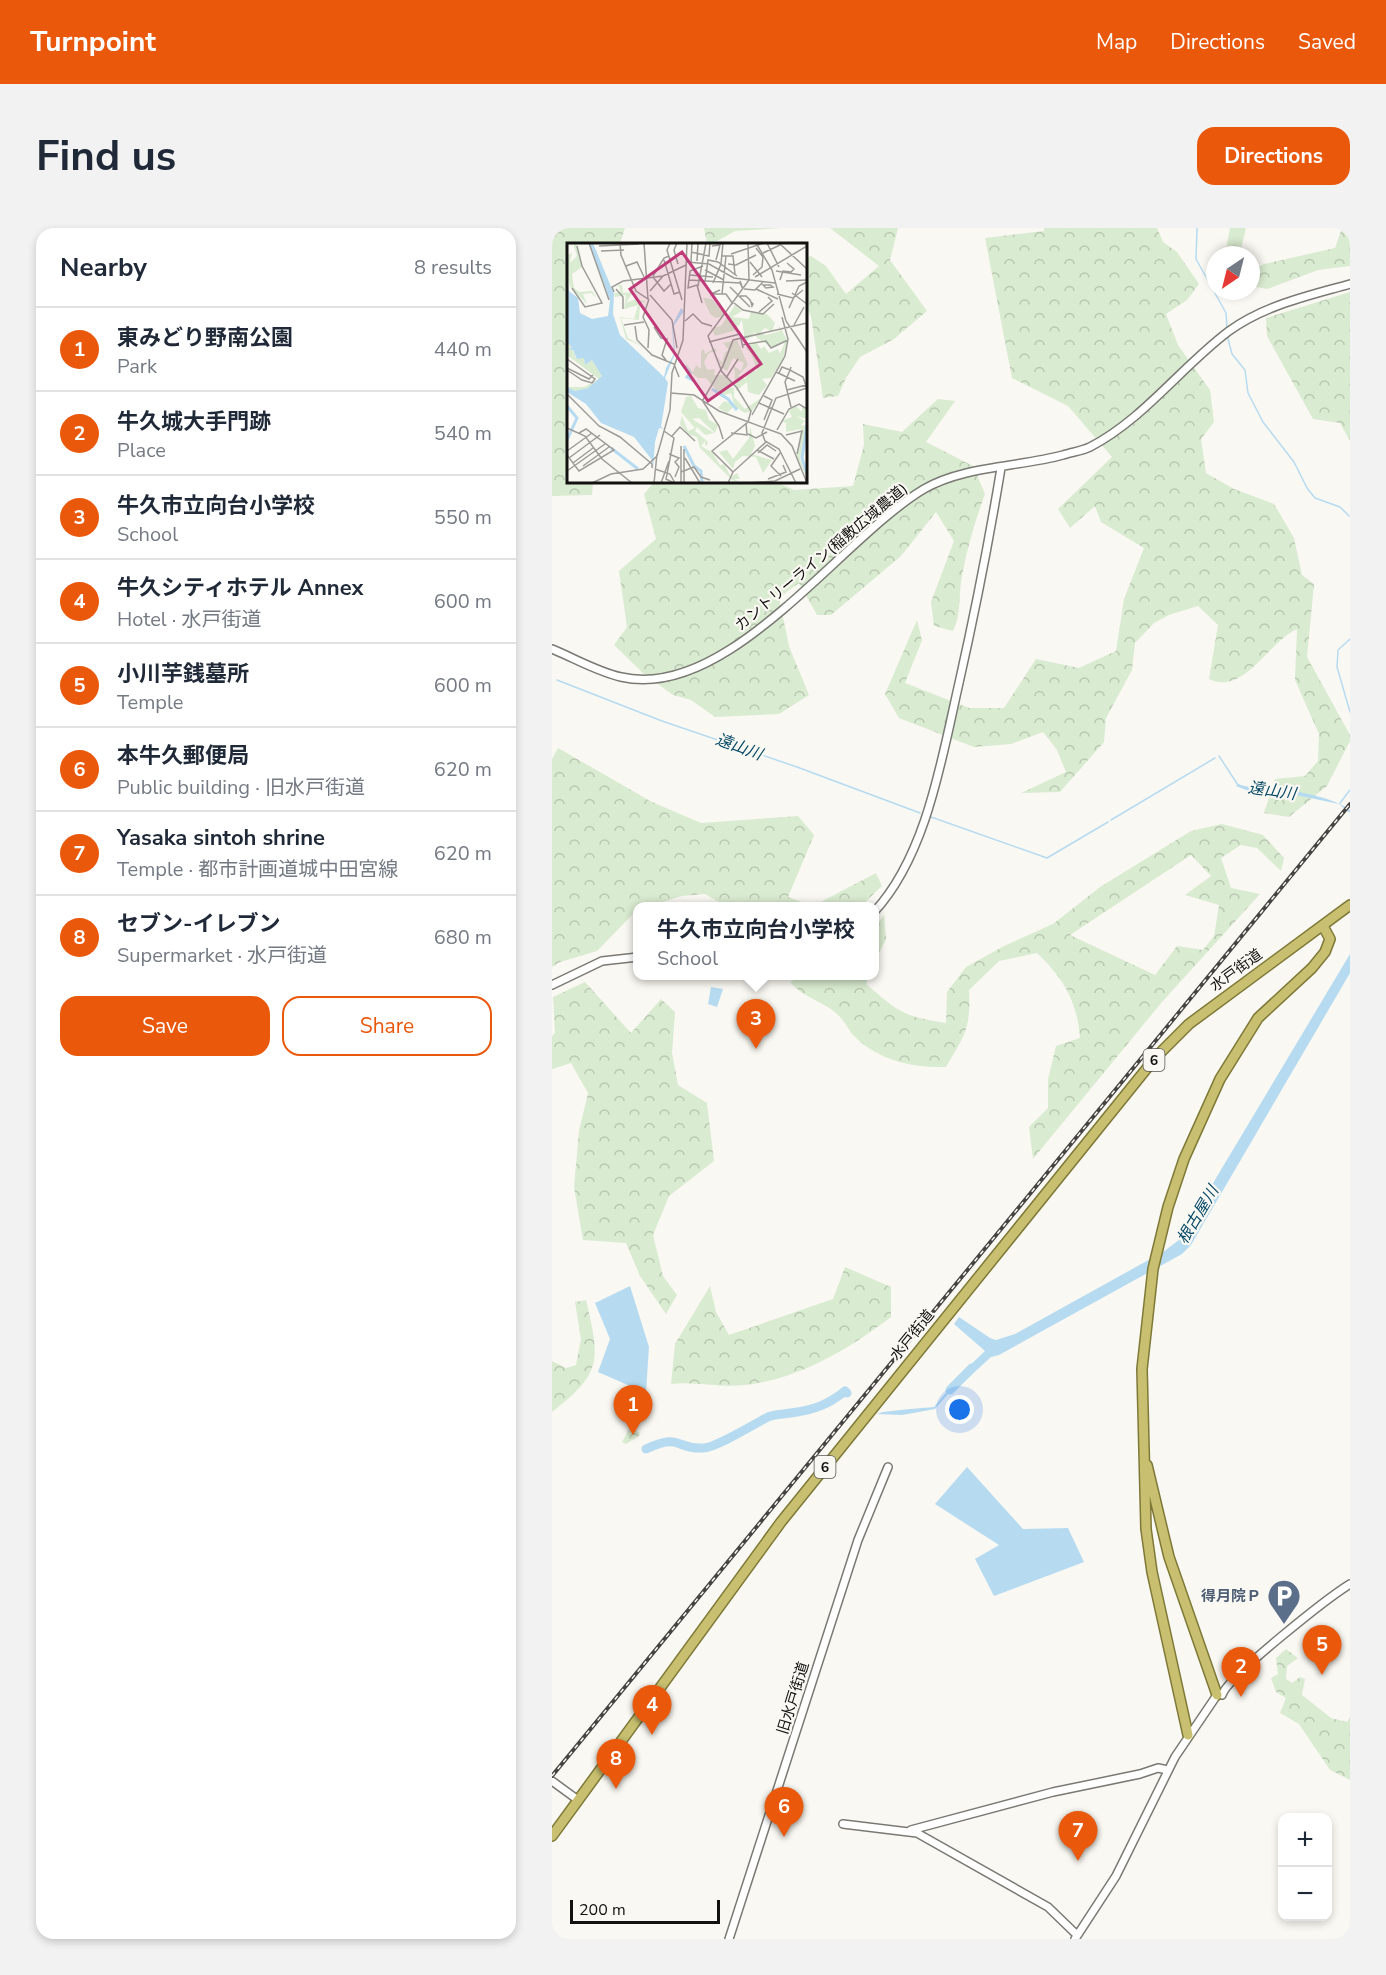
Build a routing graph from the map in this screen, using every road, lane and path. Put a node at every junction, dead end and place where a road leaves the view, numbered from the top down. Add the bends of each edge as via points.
1 (1350, 285) edge
2 (1001, 468) junction
3 (552, 649) edge
4 (1350, 905) edge
5 (879, 907) edge
6 (1323, 926) junction
7 (633, 958) edge
8 (552, 985) edge
9 (1143, 1448) junction
10 (888, 1467) dead end
11 (1350, 1584) edge
12 (1220, 1695) junction
13 (1188, 1736) junction
14 (1168, 1770) junction
15 (553, 1782) edge
16 (578, 1800) junction
17 (843, 1824) dead end
18 (911, 1830) junction
19 (552, 1836) edge
20 (1076, 1937) edge
21 (729, 1939) edge

1 - 2 street, カントリーライン(稲敷広域農道) via 1275,306 1236,326 1127,423 1089,448
2 - 3 street, カントリーライン(稲敷広域農道) via 945,478 922,490 752,635 710,664 662,678 622,677
2 - 5 street via 975,618 939,772 911,855
4 - 6 highway, 水戸街道 / 6
6 - 9 highway via 1330,939 1325,952 1258,1018 1229,1063 1193,1136 1175,1186 1159,1241 1144,1341
6 - 16 highway, 水戸街道 / 6 via 1202,1014 1162,1051 780,1522
7 - 8 street via 602,961
9 - 12 highway via 1169,1557
9 - 13 highway via 1149,1552
10 - 21 street, 旧水戸街道 via 858,1540
11 - 12 street via 1302,1618
12 - 13 street
13 - 14 street
14 - 18 street via 1151,1769
14 - 20 street via 1116,1876
15 - 16 street
16 - 19 highway, 水戸街道 / 6
17 - 18 street
18 - 20 street via 1048,1907

